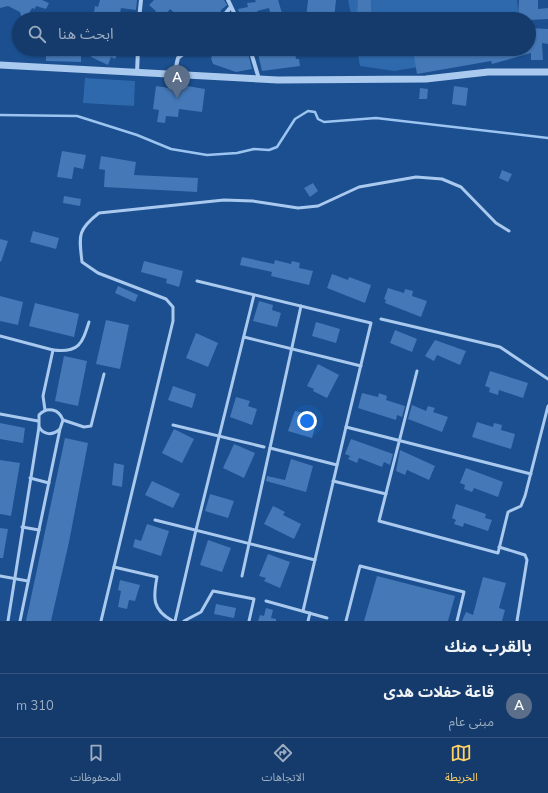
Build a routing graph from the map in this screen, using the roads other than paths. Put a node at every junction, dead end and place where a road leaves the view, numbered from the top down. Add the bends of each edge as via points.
1 (141, 0) edge
2 (228, 0) edge
3 (230, 8) junction
4 (140, 12) edge
5 (227, 12) edge
6 (233, 12) edge
7 (138, 56) edge
8 (180, 56) edge
9 (252, 56) edge
10 (0, 65) edge
11 (548, 72) edge
12 (137, 73) junction
13 (174, 75) junction
14 (259, 79) junction
15 (509, 231) dead end
16 (197, 281) dead end
17 (254, 295) junction
18 (301, 306) junction
19 (381, 319) dead end
20 (89, 322) dead end
21 (0, 336) edge
22 (244, 337) junction
23 (291, 349) junction
24 (54, 350) junction
25 (361, 366) junction
26 (417, 371) dead end
27 (104, 374) dead end
28 (548, 380) edge
29 (548, 406) edge
30 (45, 410) junction
31 (0, 414) edge
32 (63, 420) junction
33 (38, 421) junction
34 (174, 425) dead end
35 (346, 426) junction
36 (39, 427) junction
37 (60, 430) junction
38 (220, 436) junction
39 (399, 440) junction
40 (264, 448) dead end
41 (270, 448) junction
42 (337, 465) junction
43 (531, 474) junction
44 (30, 478) junction
45 (333, 481) junction
46 (49, 483) junction
47 (386, 494) junction
48 (155, 520) dead end
49 (22, 527) junction
50 (39, 530) junction
51 (196, 530) junction
52 (249, 543) junction
53 (500, 547) junction
54 (315, 560) junction
55 (114, 566) junction
56 (0, 576) edge
57 (242, 576) dead end
58 (14, 578) junction
59 (28, 581) junction
60 (266, 602) dead end
61 (303, 611) junction
62 (310, 613) junction
63 (327, 618) dead end
64 (8, 621) edge
65 (20, 621) edge
66 (101, 621) edge
67 (174, 621) edge
68 (184, 621) edge
69 (248, 621) edge
70 (308, 621) edge
71 (346, 621) edge
72 (457, 621) edge
73 (517, 621) edge

1 - 4 street
2 - 3 street
3 - 5 street
3 - 6 street
7 - 12 street
8 - 13 street
9 - 14 street
10 - 12 street
11 - 14 street via 488,72 426,79
12 - 13 street
13 - 14 street
15 - 55 lane via 496,223 461,188 442,179 416,177 359,187 318,206 298,208 253,201 224,200 99,213 84,224 79,241 82,262 98,273 166,299 173,307 173,321
16 - 17 lane
17 - 18 lane
17 - 22 lane
18 - 23 lane
18 - 25 lane via 371,323
19 - 28 lane via 500,347
20 - 24 lane via 78,347 63,351
21 - 24 lane
22 - 23 lane
22 - 38 lane
23 - 25 lane
23 - 41 lane
24 - 30 lane via 43,396
25 - 35 lane
26 - 39 lane
27 - 32 lane via 91,426
29 - 43 lane
30 - 32 lane via 57,411
30 - 33 lane via 39,415
31 - 33 lane
32 - 37 lane
33 - 36 lane
34 - 38 lane
35 - 39 lane
35 - 42 lane
36 - 37 lane via 48,434
36 - 44 lane
37 - 46 lane
38 - 40 lane
38 - 51 lane
39 - 43 lane
39 - 47 lane
41 - 42 lane
41 - 52 lane
42 - 45 lane
43 - 53 lane via 521,506 508,512
44 - 46 lane
44 - 49 lane
45 - 47 lane
45 - 54 lane
46 - 50 lane
47 - 53 lane via 379,521 498,553
48 - 51 lane
49 - 50 lane
49 - 58 lane
50 - 59 lane
51 - 52 lane
51 - 67 lane
52 - 54 lane
52 - 57 lane
53 - 73 lane via 521,554 527,560
54 - 61 lane
55 - 66 lane
55 - 67 lane via 157,577 155,604 163,616
56 - 58 lane
58 - 59 lane
58 - 64 lane
59 - 65 lane
60 - 61 lane
61 - 62 lane
62 - 63 lane
62 - 70 lane
68 - 69 lane via 201,612 214,591 254,599
71 - 72 lane via 360,566 464,592

